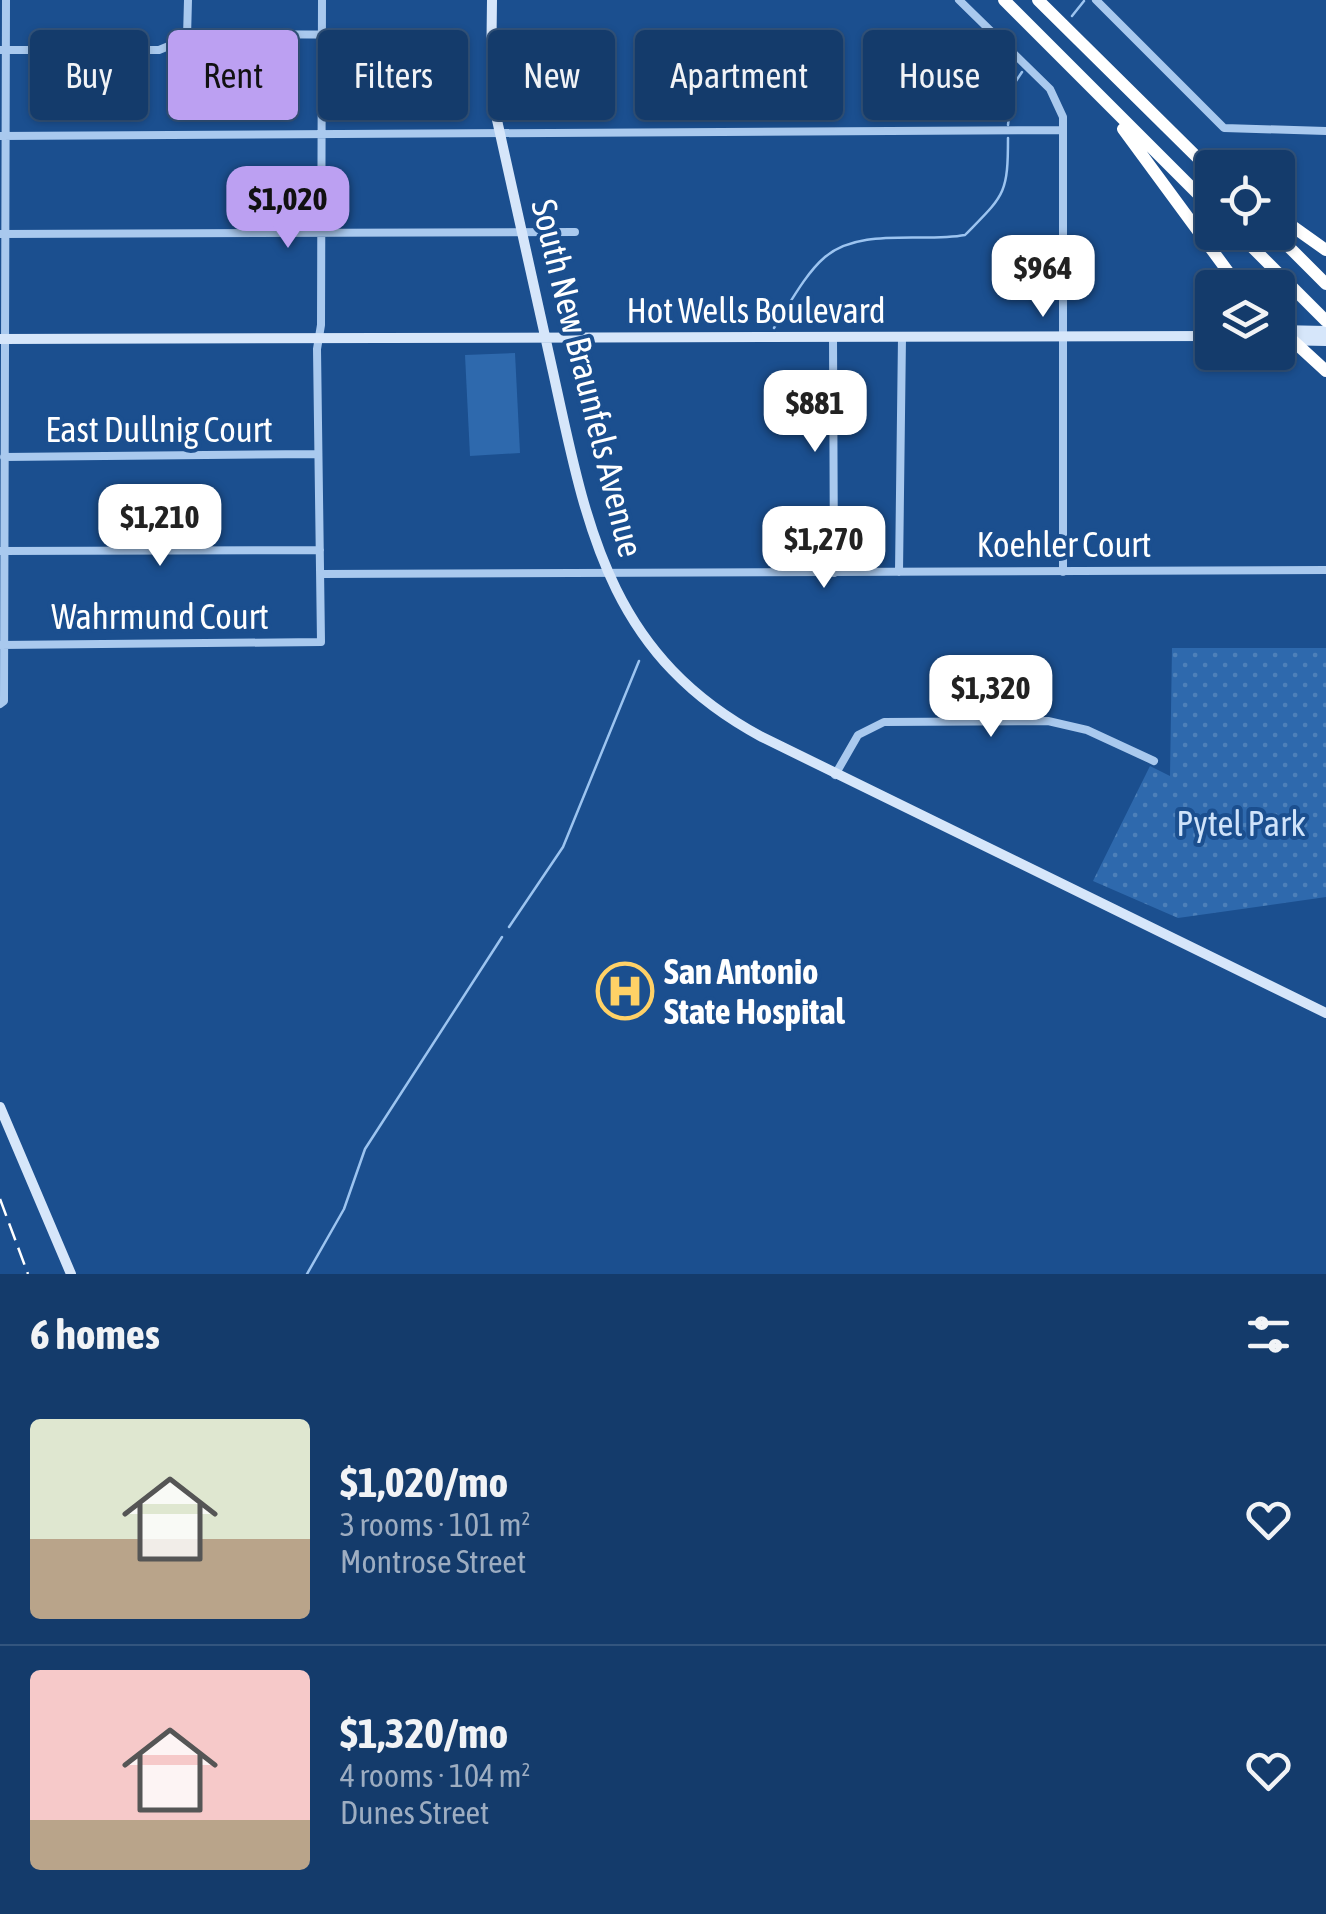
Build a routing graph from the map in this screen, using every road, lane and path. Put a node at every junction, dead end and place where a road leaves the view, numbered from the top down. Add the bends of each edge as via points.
1 (6, 0) edge
2 (188, 0) edge
3 (322, 0) edge
4 (492, 0) edge
5 (959, 0) edge
6 (1040, 0) edge
7 (1096, 0) edge
8 (1006, 2) edge
9 (187, 30) edge
10 (322, 30) edge
11 (168, 46) edge
12 (3, 50) edge
13 (1084, 80) junction
14 (322, 120) edge
15 (1062, 130) junction
16 (1326, 131) edge
17 (500, 132) junction
18 (322, 134) junction
19 (3, 136) edge
20 (1195, 151) edge
21 (1195, 191) edge
22 (1295, 228) edge
23 (322, 232) junction
24 (522, 232) junction
25 (576, 232) dead end
26 (3, 234) edge
27 (1255, 250) edge
28 (1292, 250) edge
29 (1326, 250) edge
30 (1226, 270) edge
31 (1326, 284) edge
32 (1326, 321) edge
33 (1326, 330) edge
34 (1295, 332) edge
35 (1062, 335) junction
36 (902, 336) junction
37 (1195, 336) edge
38 (319, 337) junction
39 (1295, 337) edge
40 (546, 338) junction
41 (834, 338) junction
42 (3, 339) edge
43 (1326, 341) edge
44 (1295, 346) edge
45 (1326, 371) edge
46 (318, 454) junction
47 (2, 457) edge
48 (320, 550) junction
49 (2, 551) edge
50 (1326, 570) edge
51 (899, 572) junction
52 (1064, 572) junction
53 (834, 573) junction
54 (321, 574) junction
55 (607, 574) junction
56 (2, 645) edge
57 (2, 703) edge
58 (1154, 761) dead end
59 (835, 775) junction
60 (1326, 1013) edge
61 (0, 1107) edge
62 (71, 1274) edge

1 - 12 street
2 - 9 street
3 - 10 street
4 - 17 main road, South New Braunfels Avenue via 491,79
5 - 15 street via 1058,98
6 - 20 highway
7 - 16 street via 1224,128
8 - 13 highway
11 - 12 street
12 - 19 street
13 - 21 highway
13 - 30 highway
14 - 18 street
15 - 17 street
15 - 35 street
17 - 18 street
17 - 24 main road, South New Braunfels Avenue
18 - 19 street
18 - 23 street
19 - 26 street
22 - 29 highway
23 - 24 street
23 - 26 street
23 - 38 street
24 - 25 street
24 - 40 main road, South New Braunfels Avenue
26 - 42 street
27 - 32 highway
28 - 31 highway
33 - 34 main road
35 - 36 main road, Hot Wells Boulevard
35 - 37 main road, Hot Wells Boulevard
35 - 52 street
36 - 41 main road, Hot Wells Boulevard
36 - 51 street
38 - 40 main road, Hot Wells Boulevard
38 - 42 main road, Hot Wells Boulevard
38 - 46 street
39 - 43 main road
40 - 41 main road, Hot Wells Boulevard
40 - 55 main road, South New Braunfels Avenue via 588,526
41 - 53 street
42 - 47 street
44 - 45 highway
46 - 47 street, East Dullnig Court
46 - 48 street
47 - 49 street
48 - 49 street
48 - 54 street
49 - 56 street
50 - 52 street, Koehler Court
51 - 52 street, Koehler Court
51 - 53 street, Koehler Court
53 - 55 street, Koehler Court
54 - 55 street, Koehler Court
54 - 56 street, Wahrmund Court via 321,642
55 - 59 main road, South New Braunfels Avenue via 637,630 682,682 736,724
56 - 57 street
58 - 59 street via 1087,730 1048,722 884,722 858,735
59 - 60 main road, South New Braunfels Avenue
61 - 62 main road

